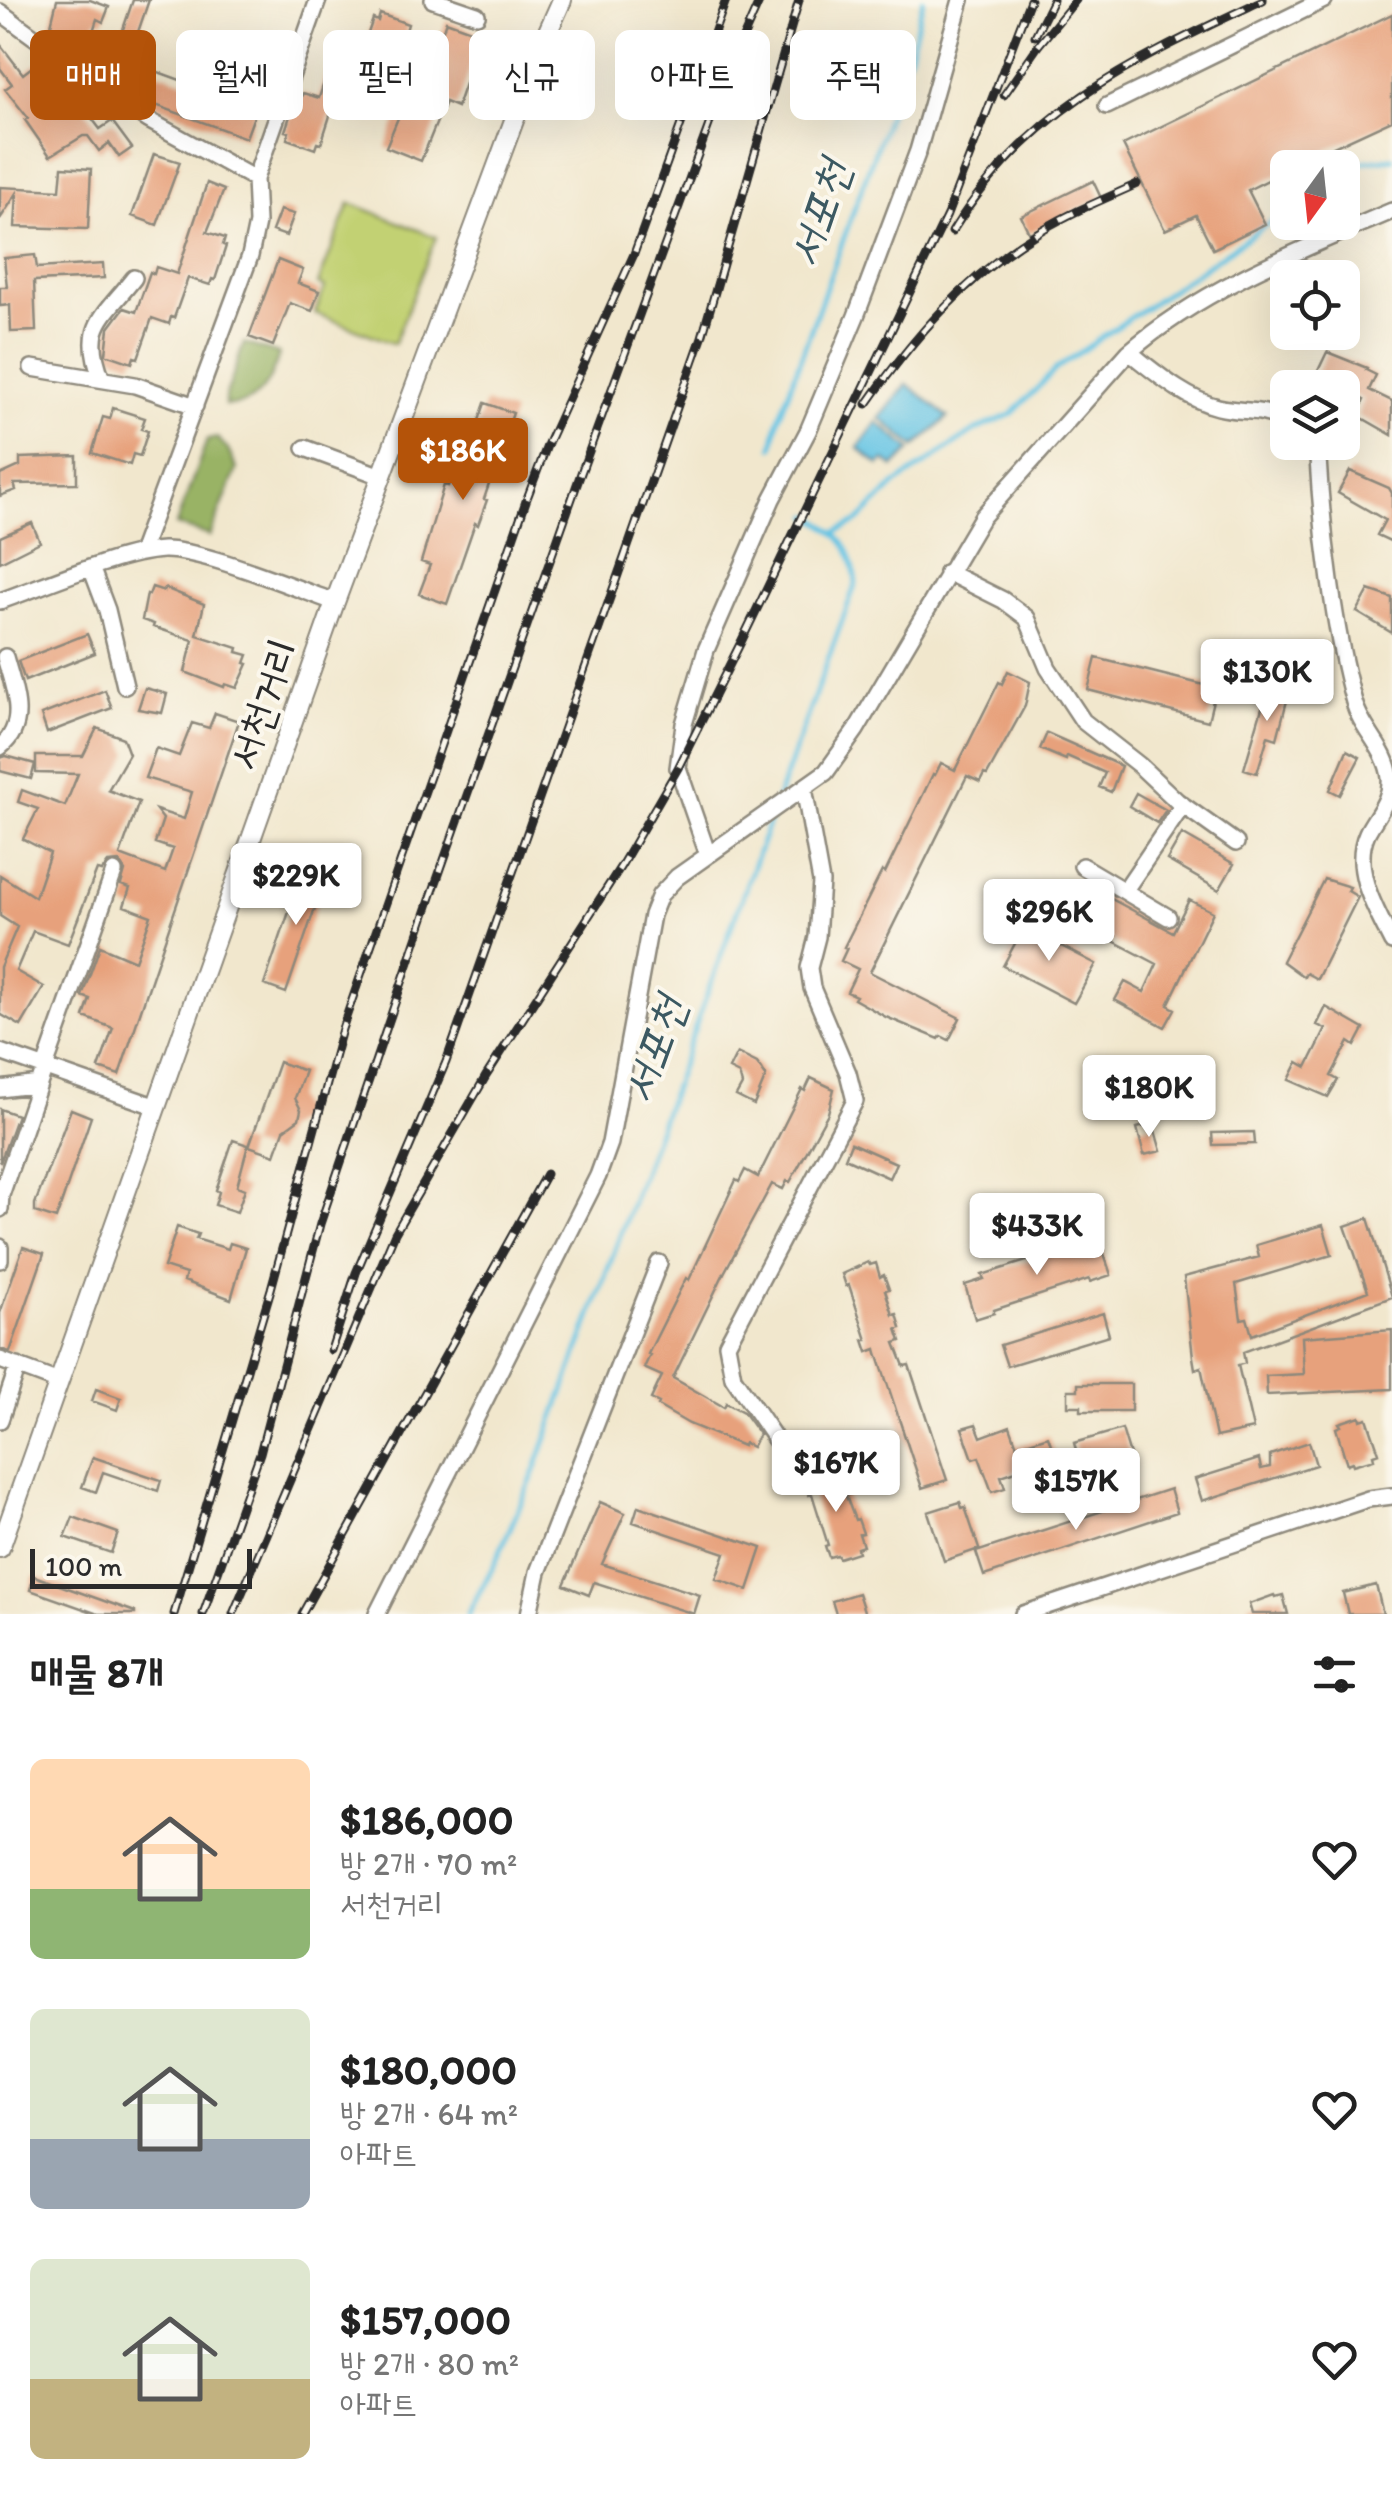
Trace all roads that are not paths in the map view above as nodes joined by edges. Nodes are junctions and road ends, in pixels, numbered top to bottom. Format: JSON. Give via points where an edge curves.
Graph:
{"nodes":[{"id":1,"x":318,"y":0,"type":"edge"},
{"id":2,"x":433,"y":0,"type":"edge"},
{"id":3,"x":562,"y":0,"type":"edge"},
{"id":4,"x":962,"y":0,"type":"edge"},
{"id":5,"x":1324,"y":0,"type":"edge"},
{"id":6,"x":0,"y":12,"type":"edge"},
{"id":7,"x":476,"y":15,"type":"dead end"},
{"id":8,"x":1107,"y":106,"type":"dead end"},
{"id":9,"x":255,"y":178,"type":"junction"},
{"id":10,"x":1392,"y":211,"type":"edge"},
{"id":11,"x":134,"y":278,"type":"dead end"},
{"id":12,"x":1129,"y":352,"type":"junction"},
{"id":13,"x":32,"y":368,"type":"dead end"},
{"id":14,"x":102,"y":379,"type":"junction"},
{"id":15,"x":195,"y":406,"type":"junction"},
{"id":16,"x":1270,"y":413,"type":"edge"},
{"id":17,"x":306,"y":448,"type":"dead end"},
{"id":18,"x":1318,"y":460,"type":"edge"},
{"id":19,"x":380,"y":476,"type":"junction"},
{"id":20,"x":140,"y":553,"type":"junction"},
{"id":21,"x":92,"y":570,"type":"junction"},
{"id":22,"x":948,"y":572,"type":"junction"},
{"id":23,"x":0,"y":601,"type":"edge"},
{"id":24,"x":335,"y":602,"type":"junction"},
{"id":25,"x":5,"y":657,"type":"dead end"},
{"id":26,"x":125,"y":686,"type":"dead end"},
{"id":27,"x":0,"y":747,"type":"edge"},
{"id":28,"x":799,"y":792,"type":"junction"},
{"id":29,"x":1183,"y":805,"type":"junction"},
{"id":30,"x":1236,"y":843,"type":"dead end"},
{"id":31,"x":708,"y":855,"type":"junction"},
{"id":32,"x":1082,"y":866,"type":"dead end"},
{"id":33,"x":114,"y":872,"type":"dead end"},
{"id":34,"x":1126,"y":890,"type":"junction"},
{"id":35,"x":1168,"y":917,"type":"dead end"},
{"id":36,"x":1392,"y":942,"type":"edge"},
{"id":37,"x":0,"y":1052,"type":"edge"},
{"id":38,"x":43,"y":1076,"type":"junction"},
{"id":39,"x":0,"y":1089,"type":"edge"},
{"id":40,"x":157,"y":1107,"type":"junction"},
{"id":41,"x":0,"y":1209,"type":"edge"},
{"id":42,"x":0,"y":1246,"type":"edge"},
{"id":43,"x":0,"y":1260,"type":"edge"},
{"id":44,"x":659,"y":1263,"type":"dead end"},
{"id":45,"x":0,"y":1360,"type":"edge"},
{"id":46,"x":18,"y":1366,"type":"junction"},
{"id":47,"x":59,"y":1382,"type":"junction"},
{"id":48,"x":0,"y":1420,"type":"edge"},
{"id":49,"x":782,"y":1449,"type":"dead end"},
{"id":50,"x":1392,"y":1496,"type":"edge"},
{"id":51,"x":0,"y":1548,"type":"edge"},
{"id":52,"x":377,"y":1614,"type":"edge"},
{"id":53,"x":528,"y":1614,"type":"edge"},
{"id":54,"x":1023,"y":1614,"type":"edge"}],
"edges":[{"from":1,"to":9,"type":"street"},
{"from":2,"to":7,"type":"street"},
{"from":3,"to":19,"type":"main road","name":"서천거리"},
{"from":4,"to":31,"type":"street","via":[[918,152],[856,316],[706,650],[684,724],[678,768]]},
{"from":5,"to":8,"type":"street"},
{"from":6,"to":9,"type":"street","via":[[148,120]]},
{"from":9,"to":15,"type":"street","via":[[250,256]]},
{"from":10,"to":12,"type":"street","via":[[1217,292]]},
{"from":11,"to":14,"type":"street","via":[[107,307],[92,337]]},
{"from":12,"to":16,"type":"street","via":[[1216,407]]},
{"from":12,"to":22,"type":"street","via":[[982,517]]},
{"from":13,"to":14,"type":"street"},
{"from":14,"to":15,"type":"street"},
{"from":15,"to":20,"type":"street"},
{"from":17,"to":19,"type":"street"},
{"from":18,"to":36,"type":"street","via":[[1355,708],[1390,772],[1391,788],[1360,856]]},
{"from":19,"to":24,"type":"main road","name":"서천거리"},
{"from":20,"to":21,"type":"street"},
{"from":20,"to":24,"type":"street","via":[[168,550],[204,558]]},
{"from":21,"to":23,"type":"street"},
{"from":21,"to":26,"type":"street"},
{"from":22,"to":28,"type":"street","via":[[856,730],[826,772]]},
{"from":22,"to":29,"type":"street","via":[[1027,618],[1048,668],[1083,721]]},
{"from":24,"to":40,"type":"main road","name":"서천거리"},
{"from":25,"to":27,"type":"street","via":[[19,710],[10,739]]},
{"from":28,"to":31,"type":"street"},
{"from":28,"to":49,"type":"street","via":[[822,882],[812,988],[855,1101],[727,1344],[733,1377]]},
{"from":29,"to":30,"type":"street"},
{"from":29,"to":34,"type":"street"},
{"from":31,"to":52,"type":"street","via":[[660,895],[598,1176]]},
{"from":32,"to":34,"type":"street"},
{"from":33,"to":38,"type":"street"},
{"from":34,"to":35,"type":"street"},
{"from":37,"to":38,"type":"street"},
{"from":38,"to":39,"type":"street"},
{"from":38,"to":40,"type":"street"},
{"from":38,"to":41,"type":"street"},
{"from":40,"to":47,"type":"main road","name":"서천거리"},
{"from":42,"to":43,"type":"street"},
{"from":44,"to":53,"type":"street","via":[[538,1572]]},
{"from":45,"to":46,"type":"street"},
{"from":46,"to":47,"type":"street"},
{"from":46,"to":48,"type":"street"},
{"from":47,"to":51,"type":"main road","name":"서천거리"},
{"from":50,"to":54,"type":"street"}]}
